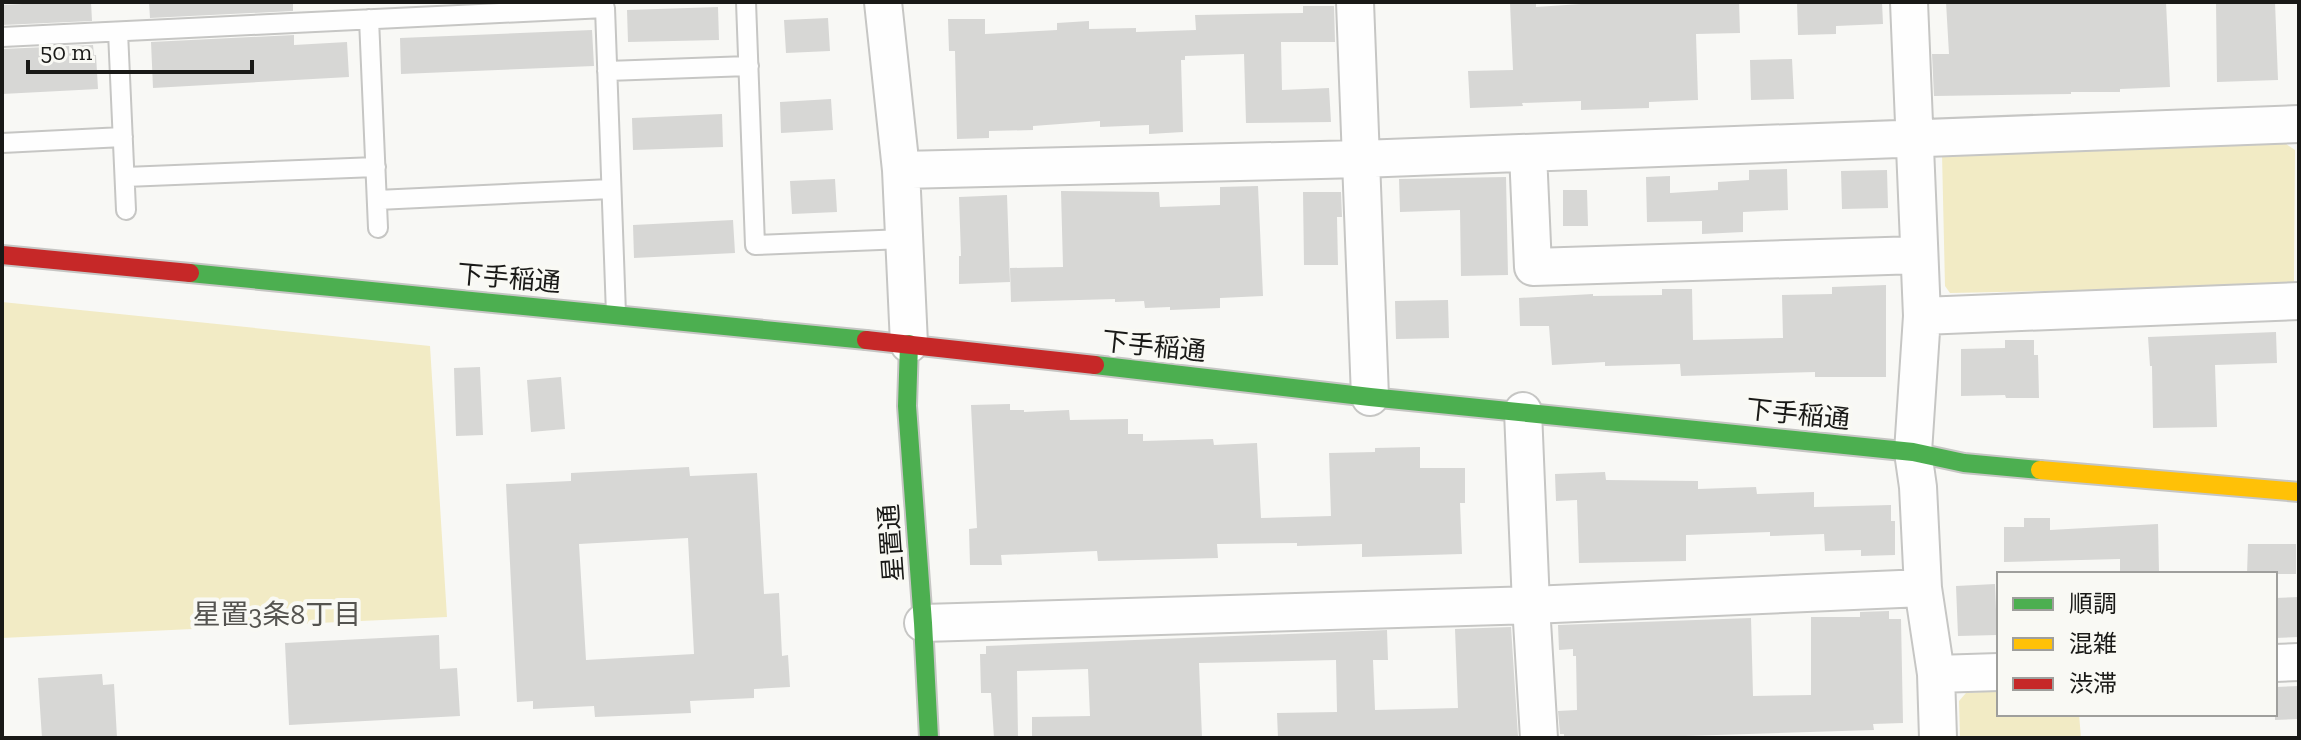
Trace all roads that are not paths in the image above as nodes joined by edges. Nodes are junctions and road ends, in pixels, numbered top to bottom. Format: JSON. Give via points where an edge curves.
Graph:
{"nodes":[{"id":1,"x":746,"y":2,"type":"edge"},
{"id":2,"x":883,"y":2,"type":"edge"},
{"id":3,"x":1355,"y":2,"type":"edge"},
{"id":4,"x":1909,"y":2,"type":"edge"},
{"id":5,"x":369,"y":19,"type":"junction"},
{"id":6,"x":118,"y":32,"type":"junction"},
{"id":7,"x":2,"y":37,"type":"edge"},
{"id":8,"x":749,"y":66,"type":"junction"},
{"id":9,"x":607,"y":71,"type":"junction"},
{"id":10,"x":2299,"y":124,"type":"edge"},
{"id":11,"x":123,"y":137,"type":"junction"},
{"id":12,"x":1914,"y":139,"type":"junction"},
{"id":13,"x":2,"y":143,"type":"edge"},
{"id":14,"x":1528,"y":153,"type":"junction"},
{"id":15,"x":1361,"y":159,"type":"junction"},
{"id":16,"x":376,"y":167,"type":"junction"},
{"id":17,"x":901,"y":170,"type":"junction"},
{"id":18,"x":125,"y":177,"type":"junction"},
{"id":19,"x":611,"y":189,"type":"junction"},
{"id":20,"x":377,"y":200,"type":"junction"},
{"id":21,"x":126,"y":210,"type":"dead end"},
{"id":22,"x":378,"y":228,"type":"dead end"},
{"id":23,"x":904,"y":239,"type":"junction"},
{"id":24,"x":2,"y":255,"type":"edge"},
{"id":25,"x":1919,"y":255,"type":"junction"},
{"id":26,"x":2299,"y":301,"type":"edge"},
{"id":27,"x":616,"y":314,"type":"junction"},
{"id":28,"x":1922,"y":316,"type":"junction"},
{"id":29,"x":909,"y":344,"type":"junction"},
{"id":30,"x":1370,"y":397,"type":"junction"},
{"id":31,"x":1523,"y":411,"type":"junction"},
{"id":32,"x":1913,"y":452,"type":"junction"},
{"id":33,"x":2299,"y":492,"type":"edge"},
{"id":34,"x":1923,"y":588,"type":"junction"},
{"id":35,"x":1531,"y":605,"type":"junction"},
{"id":36,"x":923,"y":623,"type":"junction"},
{"id":37,"x":2299,"y":662,"type":"edge"},
{"id":38,"x":2277,"y":663,"type":"edge"},
{"id":39,"x":1997,"y":672,"type":"edge"},
{"id":40,"x":1936,"y":674,"type":"junction"},
{"id":41,"x":929,"y":738,"type":"edge"},
{"id":42,"x":1539,"y":738,"type":"edge"},
{"id":43,"x":1938,"y":738,"type":"edge"}],
"edges":[{"from":1,"to":8,"type":"lane"},
{"from":2,"to":17,"type":"street"},
{"from":3,"to":15,"type":"street"},
{"from":4,"to":12,"type":"street"},
{"from":5,"to":6,"type":"lane"},
{"from":5,"to":9,"type":"lane","via":[[605,8]]},
{"from":5,"to":16,"type":"lane"},
{"from":6,"to":7,"type":"lane"},
{"from":6,"to":11,"type":"lane"},
{"from":8,"to":9,"type":"lane"},
{"from":8,"to":23,"type":"lane","via":[[755,245]]},
{"from":9,"to":19,"type":"lane"},
{"from":10,"to":12,"type":"street"},
{"from":11,"to":13,"type":"lane"},
{"from":11,"to":18,"type":"lane"},
{"from":12,"to":14,"type":"street"},
{"from":12,"to":25,"type":"street"},
{"from":14,"to":15,"type":"street"},
{"from":14,"to":25,"type":"street","via":[[1533,267]]},
{"from":15,"to":17,"type":"street"},
{"from":15,"to":30,"type":"street"},
{"from":16,"to":18,"type":"lane"},
{"from":16,"to":20,"type":"lane"},
{"from":17,"to":23,"type":"street"},
{"from":18,"to":21,"type":"lane"},
{"from":19,"to":20,"type":"lane"},
{"from":19,"to":27,"type":"lane"},
{"from":20,"to":22,"type":"lane"},
{"from":23,"to":29,"type":"street"},
{"from":24,"to":27,"type":"street","name":"下手稲通"},
{"from":25,"to":28,"type":"street"},
{"from":26,"to":28,"type":"street"},
{"from":27,"to":29,"type":"street","name":"下手稲通"},
{"from":28,"to":32,"type":"street"},
{"from":29,"to":30,"type":"street","name":"下手稲通"},
{"from":29,"to":36,"type":"street","name":"星置通","via":[[907,406]]},
{"from":30,"to":31,"type":"street","name":"下手稲通"},
{"from":31,"to":32,"type":"street","name":"下手稲通"},
{"from":31,"to":35,"type":"street"},
{"from":32,"to":33,"type":"street","name":"下手稲通","via":[[1964,463]]},
{"from":32,"to":34,"type":"street"},
{"from":34,"to":35,"type":"street"},
{"from":34,"to":40,"type":"street"},
{"from":35,"to":36,"type":"street"},
{"from":35,"to":42,"type":"street"},
{"from":36,"to":41,"type":"street","name":"星置通"},
{"from":37,"to":38,"type":"street"},
{"from":39,"to":40,"type":"street"},
{"from":40,"to":43,"type":"street"}]}
